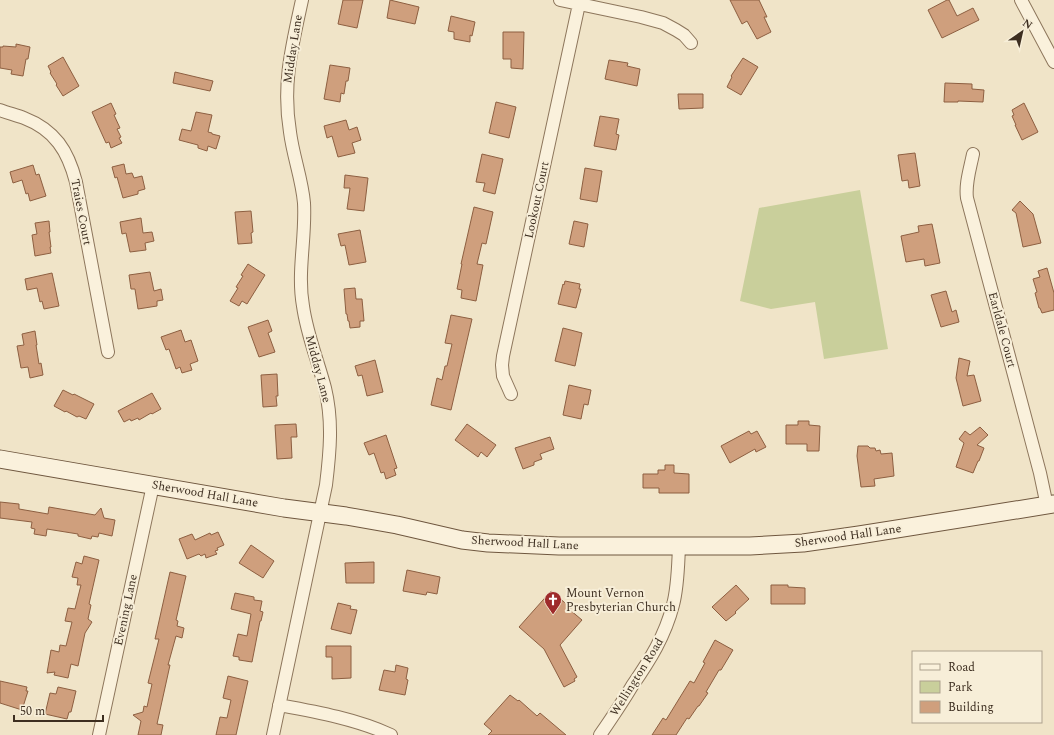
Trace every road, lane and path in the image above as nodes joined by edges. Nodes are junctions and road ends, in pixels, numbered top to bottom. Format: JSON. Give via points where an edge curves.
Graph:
{"nodes":[{"id":1,"x":302,"y":0,"type":"edge"},
{"id":2,"x":560,"y":0,"type":"edge"},
{"id":3,"x":1021,"y":0,"type":"edge"},
{"id":4,"x":579,"y":4,"type":"junction"},
{"id":5,"x":690,"y":43,"type":"dead end"},
{"id":6,"x":1054,"y":62,"type":"edge"},
{"id":7,"x":0,"y":110,"type":"edge"},
{"id":8,"x":973,"y":154,"type":"dead end"},
{"id":9,"x":108,"y":352,"type":"dead end"},
{"id":10,"x":511,"y":394,"type":"dead end"},
{"id":11,"x":0,"y":459,"type":"edge"},
{"id":12,"x":153,"y":485,"type":"junction"},
{"id":13,"x":1051,"y":505,"type":"edge"},
{"id":14,"x":320,"y":513,"type":"junction"},
{"id":15,"x":679,"y":547,"type":"junction"},
{"id":16,"x":279,"y":705,"type":"junction"},
{"id":17,"x":99,"y":735,"type":"edge"},
{"id":18,"x":273,"y":735,"type":"edge"},
{"id":19,"x":391,"y":735,"type":"edge"},
{"id":20,"x":600,"y":735,"type":"edge"}],
"edges":[{"from":1,"to":14,"type":"street","name":"Midday Lane","via":[[290,53],[286,100],[304,203],[302,306],[325,388],[330,421],[330,457]]},
{"from":2,"to":4,"type":"street"},
{"from":3,"to":6,"type":"street"},
{"from":4,"to":5,"type":"street","via":[[663,23],[684,35]]},
{"from":4,"to":10,"type":"street","name":"Lookout Court","via":[[502,366],[503,376]]},
{"from":7,"to":9,"type":"street","name":"Traies Court","via":[[23,117],[43,128],[58,142],[69,159],[76,182]]},
{"from":8,"to":13,"type":"street","name":"Earldale Court","via":[[967,183],[967,198],[1038,466]]},
{"from":11,"to":12,"type":"main road","name":"Sherwood Hall Lane"},
{"from":12,"to":14,"type":"main road","name":"Sherwood Hall Lane"},
{"from":12,"to":17,"type":"street","name":"Evening Lane"},
{"from":13,"to":15,"type":"main road","name":"Sherwood Hall Lane","via":[[803,543]]},
{"from":14,"to":15,"type":"main road","name":"Sherwood Hall Lane","via":[[488,543]]},
{"from":14,"to":16,"type":"street","name":"Midday Lane"},
{"from":15,"to":20,"type":"street","name":"Wellington Road","via":[[676,586],[667,626],[649,662]]},
{"from":16,"to":18,"type":"street","name":"Midday Lane"},
{"from":16,"to":19,"type":"street","via":[[356,722]]}]}
